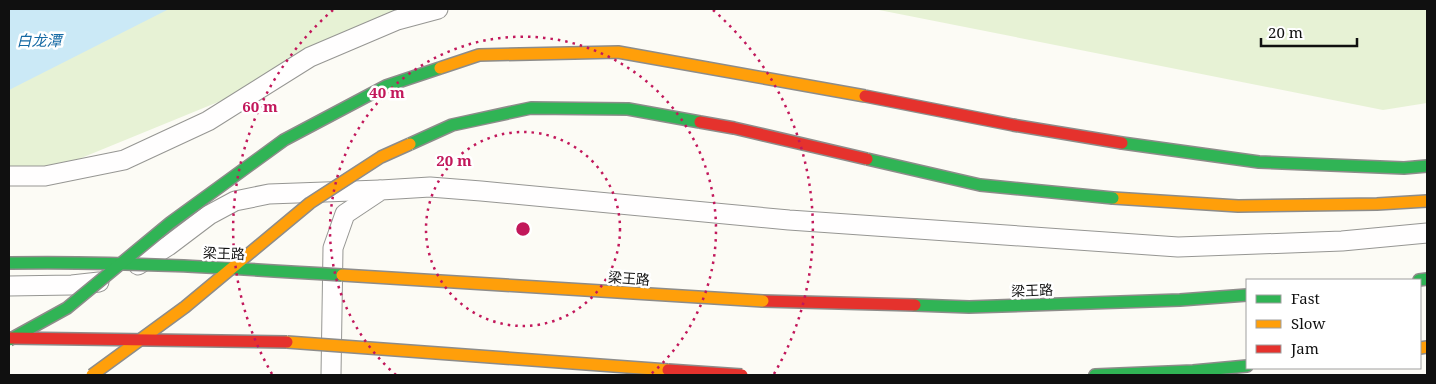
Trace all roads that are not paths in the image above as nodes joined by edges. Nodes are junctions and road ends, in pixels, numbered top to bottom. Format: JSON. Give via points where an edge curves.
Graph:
{"nodes":[{"id":1,"x":438,"y":9,"type":"edge"},
{"id":2,"x":1427,"y":166,"type":"edge"},
{"id":3,"x":9,"y":176,"type":"edge"},
{"id":4,"x":381,"y":190,"type":"junction"},
{"id":5,"x":1427,"y":201,"type":"edge"},
{"id":6,"x":1427,"y":234,"type":"edge"},
{"id":7,"x":9,"y":263,"type":"edge"},
{"id":8,"x":9,"y":286,"type":"edge"},
{"id":9,"x":1246,"y":295,"type":"edge"},
{"id":10,"x":9,"y":339,"type":"edge"},
{"id":11,"x":1246,"y":366,"type":"edge"},
{"id":12,"x":92,"y":375,"type":"edge"},
{"id":13,"x":331,"y":375,"type":"edge"},
{"id":14,"x":742,"y":375,"type":"edge"},
{"id":15,"x":1095,"y":375,"type":"edge"}],
"edges":[{"from":1,"to":3,"type":"lane","via":[[397,20],[310,57],[208,121],[124,160],[44,176]]},
{"from":2,"to":10,"type":"main road","bridge":true,"via":[[1404,168],[1258,162],[1122,143],[1013,126],[820,87],[618,52],[479,55],[386,86],[284,140],[170,223],[66,308]]},
{"from":4,"to":6,"type":"lane","via":[[430,187],[789,220],[1178,247],[1342,241]]},
{"from":4,"to":8,"type":"lane","via":[[269,194],[235,201],[209,215],[130,270],[104,282]]},
{"from":4,"to":13,"type":"lane","via":[[345,214],[333,248]]},
{"from":5,"to":12,"type":"main road","bridge":true,"via":[[1238,206],[980,185],[734,128],[628,109],[531,108],[452,125],[381,157],[310,203],[185,307]]},
{"from":7,"to":9,"type":"main road","name":"梁王路","bridge":true,"via":[[71,262],[252,269],[763,301],[969,307]]},
{"from":10,"to":14,"type":"main road","bridge":true,"via":[[270,341]]},
{"from":11,"to":15,"type":"main road"}]}
